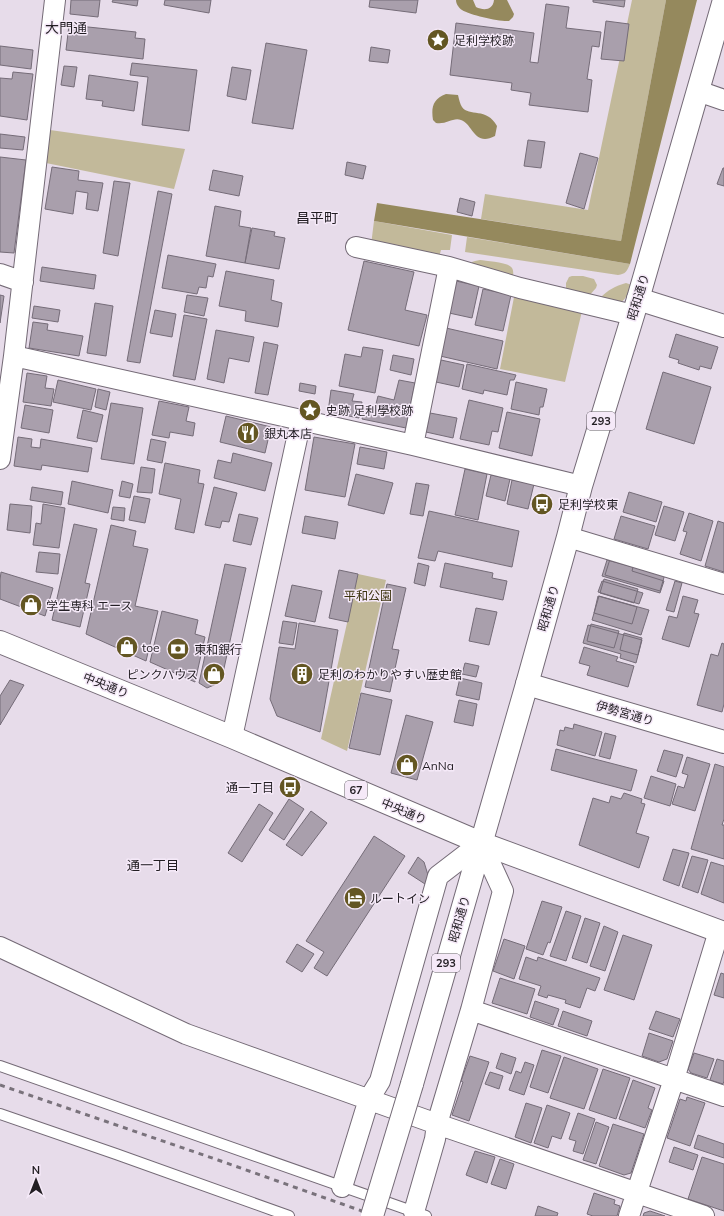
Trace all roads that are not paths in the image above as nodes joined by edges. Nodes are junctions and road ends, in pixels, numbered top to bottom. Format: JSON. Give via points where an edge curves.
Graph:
{"nodes":[{"id":1,"x":56,"y":0,"type":"edge"},
{"id":2,"x":724,"y":0,"type":"edge"},
{"id":3,"x":698,"y":91,"type":"junction"},
{"id":4,"x":724,"y":100,"type":"edge"},
{"id":5,"x":356,"y":247,"type":"dead end"},
{"id":6,"x":448,"y":267,"type":"junction"},
{"id":7,"x":0,"y":274,"type":"edge"},
{"id":8,"x":23,"y":282,"type":"junction"},
{"id":9,"x":635,"y":307,"type":"junction"},
{"id":10,"x":724,"y":326,"type":"edge"},
{"id":11,"x":14,"y":356,"type":"junction"},
{"id":12,"x":301,"y":420,"type":"junction"},
{"id":13,"x":413,"y":445,"type":"junction"},
{"id":14,"x":0,"y":459,"type":"edge"},
{"id":15,"x":581,"y":486,"type":"junction"},
{"id":16,"x":568,"y":537,"type":"junction"},
{"id":17,"x":724,"y":584,"type":"edge"},
{"id":18,"x":0,"y":642,"type":"edge"},
{"id":19,"x":527,"y":684,"type":"junction"},
{"id":20,"x":232,"y":737,"type":"junction"},
{"id":21,"x":724,"y":742,"type":"edge"},
{"id":22,"x":481,"y":843,"type":"junction"},
{"id":23,"x":722,"y":932,"type":"edge"},
{"id":24,"x":0,"y":947,"type":"edge"},
{"id":25,"x":471,"y":1010,"type":"junction"},
{"id":26,"x":0,"y":1066,"type":"edge"},
{"id":27,"x":674,"y":1079,"type":"junction"},
{"id":28,"x":724,"y":1096,"type":"edge"},
{"id":29,"x":369,"y":1099,"type":"junction"},
{"id":30,"x":0,"y":1114,"type":"edge"},
{"id":31,"x":437,"y":1124,"type":"junction"},
{"id":32,"x":342,"y":1187,"type":"junction"},
{"id":33,"x":637,"y":1193,"type":"junction"},
{"id":34,"x":420,"y":1214,"type":"edge"},
{"id":35,"x":290,"y":1216,"type":"edge"},
{"id":36,"x":372,"y":1216,"type":"edge"},
{"id":37,"x":629,"y":1216,"type":"edge"},
{"id":38,"x":704,"y":1216,"type":"edge"}],
"edges":[{"from":1,"to":8,"type":"street"},
{"from":2,"to":3,"type":"main road","name":"昭和通り","number":"293"},
{"from":3,"to":4,"type":"street"},
{"from":3,"to":9,"type":"main road","name":"昭和通り","number":"293"},
{"from":5,"to":6,"type":"street"},
{"from":6,"to":9,"type":"street","via":[[520,288]]},
{"from":6,"to":13,"type":"street"},
{"from":7,"to":8,"type":"street"},
{"from":8,"to":11,"type":"street"},
{"from":9,"to":10,"type":"main road"},
{"from":9,"to":15,"type":"main road","name":"昭和通り","number":"293"},
{"from":11,"to":12,"type":"street"},
{"from":11,"to":14,"type":"street"},
{"from":12,"to":13,"type":"street"},
{"from":12,"to":20,"type":"street"},
{"from":13,"to":15,"type":"street"},
{"from":15,"to":16,"type":"main road","name":"昭和通り","number":"293"},
{"from":16,"to":17,"type":"street"},
{"from":16,"to":19,"type":"main road","name":"昭和通り","number":"293"},
{"from":18,"to":20,"type":"main road","name":"中央通り","number":"67"},
{"from":19,"to":21,"type":"main road","name":"伊勢宮通り"},
{"from":19,"to":22,"type":"main road","name":"昭和通り","number":"293"},
{"from":20,"to":22,"type":"main road","name":"中央通り","number":"67"},
{"from":22,"to":23,"type":"main road","name":"中央通り","number":"67"},
{"from":22,"to":25,"type":"street","via":[[503,891]]},
{"from":22,"to":29,"type":"street","via":[[438,876],[380,1081]]},
{"from":22,"to":36,"type":"main road","name":"昭和通り","number":"293","bridge":true},
{"from":23,"to":27,"type":"street"},
{"from":24,"to":29,"type":"street","via":[[186,1034]]},
{"from":25,"to":27,"type":"street"},
{"from":25,"to":31,"type":"street"},
{"from":26,"to":32,"type":"lane"},
{"from":27,"to":28,"type":"street"},
{"from":27,"to":33,"type":"street"},
{"from":29,"to":31,"type":"street"},
{"from":29,"to":32,"type":"street"},
{"from":30,"to":35,"type":"lane"},
{"from":31,"to":33,"type":"street"},
{"from":31,"to":34,"type":"street"},
{"from":32,"to":34,"type":"lane"},
{"from":33,"to":37,"type":"street"},
{"from":33,"to":38,"type":"street"}]}
